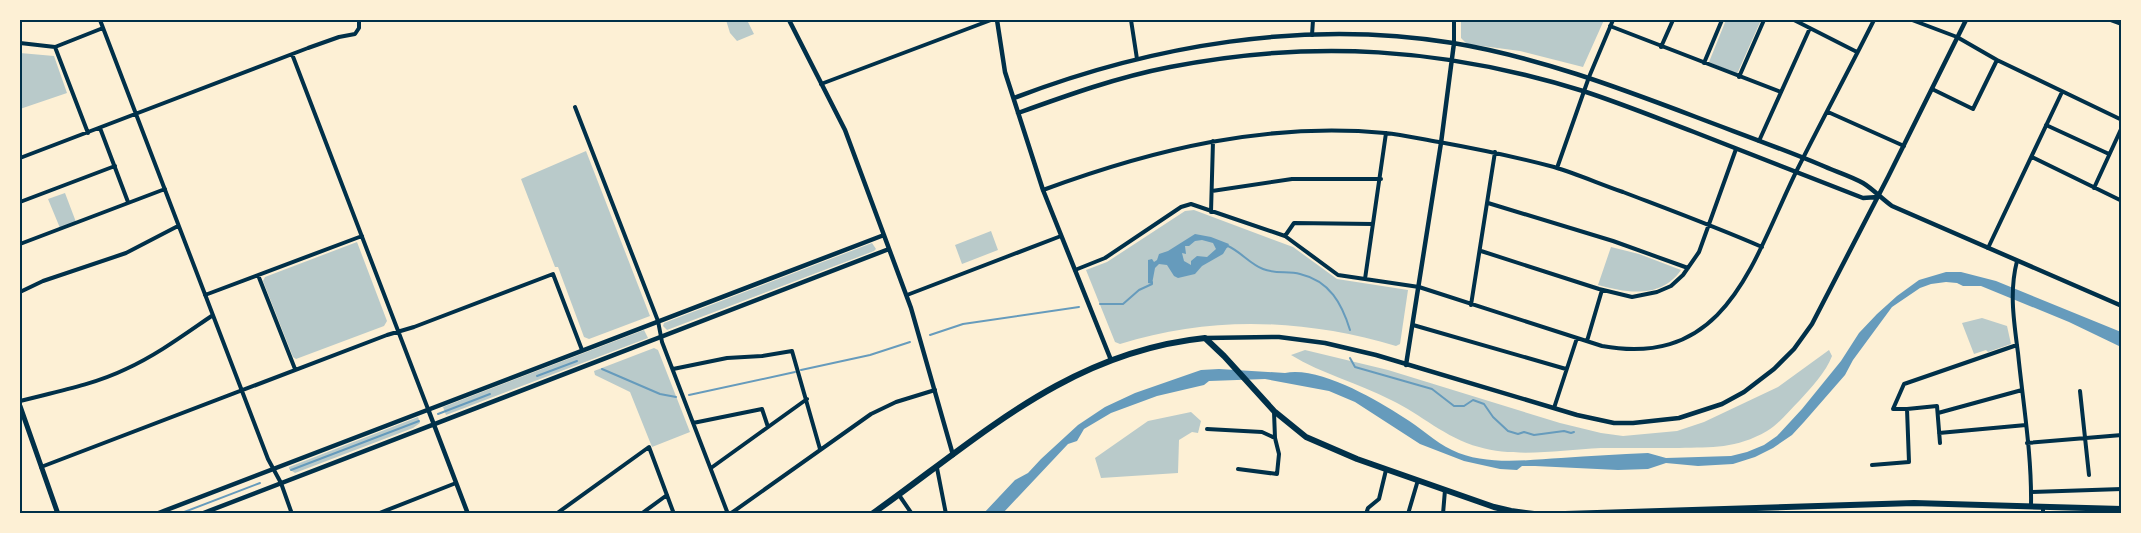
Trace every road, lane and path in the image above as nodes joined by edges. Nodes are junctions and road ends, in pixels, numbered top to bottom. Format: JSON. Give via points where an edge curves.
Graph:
{"nodes":[{"id":1,"x":100,"y":20,"type":"edge"},
{"id":2,"x":359,"y":20,"type":"edge"},
{"id":3,"x":789,"y":20,"type":"edge"},
{"id":4,"x":991,"y":20,"type":"edge"},
{"id":5,"x":997,"y":20,"type":"edge"},
{"id":6,"x":1131,"y":20,"type":"edge"},
{"id":7,"x":1313,"y":20,"type":"edge"},
{"id":8,"x":1454,"y":20,"type":"edge"},
{"id":9,"x":1613,"y":20,"type":"edge"},
{"id":10,"x":1673,"y":20,"type":"edge"},
{"id":11,"x":1722,"y":20,"type":"edge"},
{"id":12,"x":1764,"y":20,"type":"edge"},
{"id":13,"x":1794,"y":20,"type":"edge"},
{"id":14,"x":1874,"y":20,"type":"edge"},
{"id":15,"x":1912,"y":20,"type":"edge"},
{"id":16,"x":1966,"y":20,"type":"edge"},
{"id":17,"x":2111,"y":20,"type":"edge"},
{"id":18,"x":2121,"y":24,"type":"edge"},
{"id":19,"x":1611,"y":26,"type":"junction"},
{"id":20,"x":103,"y":28,"type":"junction"},
{"id":21,"x":1809,"y":28,"type":"junction"},
{"id":22,"x":1312,"y":36,"type":"junction"},
{"id":23,"x":1957,"y":37,"type":"junction"},
{"id":24,"x":20,"y":44,"type":"edge"},
{"id":25,"x":1454,"y":44,"type":"junction"},
{"id":26,"x":55,"y":47,"type":"junction"},
{"id":27,"x":1661,"y":47,"type":"junction"},
{"id":28,"x":1858,"y":52,"type":"junction"},
{"id":29,"x":292,"y":54,"type":"junction"},
{"id":30,"x":1137,"y":59,"type":"junction"},
{"id":31,"x":1453,"y":59,"type":"junction"},
{"id":32,"x":1997,"y":60,"type":"junction"},
{"id":33,"x":1704,"y":63,"type":"junction"},
{"id":34,"x":1589,"y":77,"type":"junction"},
{"id":35,"x":1739,"y":77,"type":"junction"},
{"id":36,"x":821,"y":84,"type":"junction"},
{"id":37,"x":1932,"y":89,"type":"junction"},
{"id":38,"x":1584,"y":91,"type":"junction"},
{"id":39,"x":1781,"y":92,"type":"junction"},
{"id":40,"x":2062,"y":92,"type":"junction"},
{"id":41,"x":1014,"y":98,"type":"junction"},
{"id":42,"x":574,"y":107,"type":"dead end"},
{"id":43,"x":1828,"y":112,"type":"junction"},
{"id":44,"x":1018,"y":113,"type":"junction"},
{"id":45,"x":136,"y":114,"type":"junction"},
{"id":46,"x":2121,"y":120,"type":"edge"},
{"id":47,"x":2046,"y":125,"type":"junction"},
{"id":48,"x":2121,"y":127,"type":"edge"},
{"id":49,"x":100,"y":128,"type":"junction"},
{"id":50,"x":87,"y":133,"type":"junction"},
{"id":51,"x":1386,"y":133,"type":"junction"},
{"id":52,"x":1213,"y":141,"type":"junction"},
{"id":53,"x":1759,"y":141,"type":"junction"},
{"id":54,"x":1441,"y":143,"type":"junction"},
{"id":55,"x":1904,"y":146,"type":"junction"},
{"id":56,"x":1736,"y":149,"type":"junction"},
{"id":57,"x":1495,"y":152,"type":"junction"},
{"id":58,"x":2109,"y":154,"type":"junction"},
{"id":59,"x":2032,"y":157,"type":"junction"},
{"id":60,"x":20,"y":158,"type":"edge"},
{"id":61,"x":1804,"y":158,"type":"junction"},
{"id":62,"x":115,"y":166,"type":"junction"},
{"id":63,"x":1557,"y":168,"type":"junction"},
{"id":64,"x":1796,"y":172,"type":"junction"},
{"id":65,"x":1381,"y":179,"type":"junction"},
{"id":66,"x":2094,"y":188,"type":"junction"},
{"id":67,"x":165,"y":189,"type":"junction"},
{"id":68,"x":1043,"y":190,"type":"junction"},
{"id":69,"x":1212,"y":191,"type":"junction"},
{"id":70,"x":1878,"y":197,"type":"junction"},
{"id":71,"x":2121,"y":201,"type":"edge"},
{"id":72,"x":20,"y":202,"type":"edge"},
{"id":73,"x":128,"y":202,"type":"junction"},
{"id":74,"x":1488,"y":203,"type":"junction"},
{"id":75,"x":1211,"y":212,"type":"junction"},
{"id":76,"x":1373,"y":224,"type":"junction"},
{"id":77,"x":1709,"y":224,"type":"junction"},
{"id":78,"x":178,"y":226,"type":"junction"},
{"id":79,"x":884,"y":235,"type":"junction"},
{"id":80,"x":362,"y":236,"type":"junction"},
{"id":81,"x":1061,"y":236,"type":"junction"},
{"id":82,"x":1285,"y":236,"type":"junction"},
{"id":83,"x":20,"y":244,"type":"edge"},
{"id":84,"x":1762,"y":247,"type":"junction"},
{"id":85,"x":1988,"y":248,"type":"junction"},
{"id":86,"x":889,"y":249,"type":"junction"},
{"id":87,"x":1480,"y":251,"type":"junction"},
{"id":88,"x":2017,"y":261,"type":"junction"},
{"id":89,"x":1688,"y":268,"type":"junction"},
{"id":90,"x":1075,"y":270,"type":"junction"},
{"id":91,"x":258,"y":275,"type":"junction"},
{"id":92,"x":1365,"y":279,"type":"junction"},
{"id":93,"x":1419,"y":287,"type":"junction"},
{"id":94,"x":1602,"y":290,"type":"junction"},
{"id":95,"x":20,"y":292,"type":"edge"},
{"id":96,"x":205,"y":295,"type":"junction"},
{"id":97,"x":907,"y":295,"type":"junction"},
{"id":98,"x":1471,"y":305,"type":"junction"},
{"id":99,"x":2121,"y":306,"type":"edge"},
{"id":100,"x":213,"y":315,"type":"junction"},
{"id":101,"x":658,"y":321,"type":"junction"},
{"id":102,"x":1413,"y":325,"type":"junction"},
{"id":103,"x":398,"y":332,"type":"junction"},
{"id":104,"x":660,"y":337,"type":"junction"},
{"id":105,"x":1205,"y":338,"type":"junction"},
{"id":106,"x":1577,"y":338,"type":"junction"},
{"id":107,"x":1587,"y":341,"type":"junction"},
{"id":108,"x":2017,"y":345,"type":"junction"},
{"id":109,"x":582,"y":350,"type":"junction"},
{"id":110,"x":1111,"y":360,"type":"junction"},
{"id":111,"x":1406,"y":365,"type":"junction"},
{"id":112,"x":295,"y":369,"type":"junction"},
{"id":113,"x":673,"y":369,"type":"junction"},
{"id":114,"x":1566,"y":369,"type":"junction"},
{"id":115,"x":242,"y":390,"type":"junction"},
{"id":116,"x":935,"y":390,"type":"junction"},
{"id":117,"x":2022,"y":390,"type":"junction"},
{"id":118,"x":2080,"y":391,"type":"dead end"},
{"id":119,"x":807,"y":399,"type":"junction"},
{"id":120,"x":20,"y":401,"type":"edge"},
{"id":121,"x":20,"y":407,"type":"edge"},
{"id":122,"x":1554,"y":408,"type":"junction"},
{"id":123,"x":428,"y":409,"type":"junction"},
{"id":124,"x":1907,"y":409,"type":"junction"},
{"id":125,"x":1274,"y":411,"type":"junction"},
{"id":126,"x":1938,"y":413,"type":"junction"},
{"id":127,"x":693,"y":423,"type":"junction"},
{"id":128,"x":434,"y":424,"type":"junction"},
{"id":129,"x":2025,"y":425,"type":"junction"},
{"id":130,"x":768,"y":428,"type":"junction"},
{"id":131,"x":1207,"y":429,"type":"dead end"},
{"id":132,"x":1939,"y":433,"type":"junction"},
{"id":133,"x":2121,"y":435,"type":"edge"},
{"id":134,"x":1275,"y":438,"type":"junction"},
{"id":135,"x":2086,"y":439,"type":"junction"},
{"id":136,"x":1940,"y":443,"type":"dead end"},
{"id":137,"x":2027,"y":443,"type":"junction"},
{"id":138,"x":820,"y":449,"type":"junction"},
{"id":139,"x":953,"y":456,"type":"junction"},
{"id":140,"x":1872,"y":465,"type":"dead end"},
{"id":141,"x":41,"y":467,"type":"junction"},
{"id":142,"x":711,"y":468,"type":"junction"},
{"id":143,"x":937,"y":468,"type":"junction"},
{"id":144,"x":272,"y":469,"type":"junction"},
{"id":145,"x":1238,"y":469,"type":"dead end"},
{"id":146,"x":1386,"y":469,"type":"junction"},
{"id":147,"x":2089,"y":475,"type":"dead end"},
{"id":148,"x":1418,"y":479,"type":"junction"},
{"id":149,"x":281,"y":483,"type":"junction"},
{"id":150,"x":456,"y":483,"type":"junction"},
{"id":151,"x":1445,"y":489,"type":"junction"},
{"id":152,"x":2121,"y":489,"type":"edge"},
{"id":153,"x":2032,"y":492,"type":"junction"},
{"id":154,"x":667,"y":495,"type":"junction"},
{"id":155,"x":899,"y":495,"type":"junction"},
{"id":156,"x":2031,"y":506,"type":"junction"},
{"id":157,"x":2121,"y":508,"type":"edge"},
{"id":158,"x":1494,"y":510,"type":"edge"},
{"id":159,"x":1787,"y":510,"type":"edge"},
{"id":160,"x":2043,"y":510,"type":"edge"},
{"id":161,"x":1701,"y":511,"type":"edge"},
{"id":162,"x":1645,"y":512,"type":"edge"},
{"id":163,"x":58,"y":513,"type":"edge"},
{"id":164,"x":156,"y":513,"type":"edge"},
{"id":165,"x":201,"y":513,"type":"edge"},
{"id":166,"x":292,"y":513,"type":"edge"},
{"id":167,"x":376,"y":513,"type":"edge"},
{"id":168,"x":468,"y":513,"type":"edge"},
{"id":169,"x":556,"y":513,"type":"edge"},
{"id":170,"x":641,"y":513,"type":"edge"},
{"id":171,"x":674,"y":513,"type":"edge"},
{"id":172,"x":729,"y":513,"type":"edge"},
{"id":173,"x":872,"y":513,"type":"edge"},
{"id":174,"x":912,"y":513,"type":"edge"},
{"id":175,"x":946,"y":513,"type":"edge"},
{"id":176,"x":1366,"y":513,"type":"edge"},
{"id":177,"x":1408,"y":513,"type":"edge"},
{"id":178,"x":1443,"y":513,"type":"edge"},
{"id":179,"x":1534,"y":513,"type":"edge"},
{"id":180,"x":1565,"y":513,"type":"edge"},
{"id":181,"x":1603,"y":513,"type":"edge"}],
"edges":[{"from":1,"to":20,"type":"street"},
{"from":2,"to":29,"type":"street","via":[[355,34]]},
{"from":3,"to":36,"type":"street"},
{"from":4,"to":36,"type":"street"},
{"from":5,"to":41,"type":"street","via":[[1003,62]]},
{"from":6,"to":30,"type":"street"},
{"from":7,"to":22,"type":"street"},
{"from":8,"to":25,"type":"street"},
{"from":9,"to":19,"type":"street"},
{"from":10,"to":27,"type":"street"},
{"from":11,"to":33,"type":"street"},
{"from":12,"to":35,"type":"street"},
{"from":13,"to":21,"type":"street"},
{"from":14,"to":28,"type":"street"},
{"from":15,"to":23,"type":"street"},
{"from":16,"to":23,"type":"street"},
{"from":17,"to":18,"type":"street"},
{"from":19,"to":27,"type":"street"},
{"from":19,"to":34,"type":"street"},
{"from":20,"to":26,"type":"street"},
{"from":20,"to":45,"type":"street"},
{"from":21,"to":28,"type":"street"},
{"from":21,"to":39,"type":"street"},
{"from":22,"to":25,"type":"street","via":[[1379,36]]},
{"from":22,"to":30,"type":"street","via":[[1203,45]]},
{"from":23,"to":32,"type":"street"},
{"from":23,"to":37,"type":"street"},
{"from":24,"to":26,"type":"street"},
{"from":25,"to":31,"type":"street"},
{"from":25,"to":34,"type":"street"},
{"from":26,"to":50,"type":"street"},
{"from":27,"to":33,"type":"street"},
{"from":28,"to":43,"type":"street"},
{"from":29,"to":45,"type":"street"},
{"from":29,"to":80,"type":"street"},
{"from":30,"to":41,"type":"street"},
{"from":31,"to":38,"type":"street"},
{"from":31,"to":44,"type":"street","via":[[1360,51],[1246,55],[1141,74]]},
{"from":31,"to":54,"type":"street"},
{"from":32,"to":37,"type":"street","via":[[1973,109]]},
{"from":32,"to":40,"type":"street"},
{"from":33,"to":35,"type":"street"},
{"from":34,"to":38,"type":"street"},
{"from":34,"to":53,"type":"street"},
{"from":35,"to":39,"type":"street"},
{"from":36,"to":79,"type":"street","via":[[845,130]]},
{"from":37,"to":55,"type":"street"},
{"from":38,"to":56,"type":"street"},
{"from":38,"to":63,"type":"street"},
{"from":39,"to":53,"type":"street"},
{"from":40,"to":46,"type":"street"},
{"from":40,"to":47,"type":"street"},
{"from":41,"to":44,"type":"street"},
{"from":42,"to":101,"type":"street"},
{"from":43,"to":55,"type":"street"},
{"from":43,"to":61,"type":"street"},
{"from":44,"to":68,"type":"street"},
{"from":45,"to":49,"type":"street"},
{"from":45,"to":67,"type":"street"},
{"from":47,"to":58,"type":"street"},
{"from":47,"to":59,"type":"street"},
{"from":48,"to":58,"type":"street"},
{"from":49,"to":50,"type":"street"},
{"from":49,"to":62,"type":"street"},
{"from":50,"to":60,"type":"street"},
{"from":51,"to":52,"type":"street","via":[[1301,132]]},
{"from":51,"to":54,"type":"street"},
{"from":51,"to":65,"type":"street"},
{"from":52,"to":68,"type":"street","via":[[1123,162]]},
{"from":52,"to":69,"type":"street"},
{"from":53,"to":61,"type":"street"},
{"from":54,"to":57,"type":"street"},
{"from":54,"to":93,"type":"street"},
{"from":55,"to":70,"type":"street"},
{"from":56,"to":64,"type":"street"},
{"from":56,"to":77,"type":"street"},
{"from":57,"to":63,"type":"street"},
{"from":57,"to":74,"type":"street"},
{"from":58,"to":66,"type":"street"},
{"from":59,"to":66,"type":"street"},
{"from":59,"to":85,"type":"street"},
{"from":61,"to":64,"type":"street"},
{"from":61,"to":70,"type":"street","via":[[1864,183]]},
{"from":62,"to":72,"type":"street"},
{"from":62,"to":73,"type":"street"},
{"from":63,"to":77,"type":"street"},
{"from":64,"to":70,"type":"street","via":[[1863,198]]},
{"from":64,"to":84,"type":"street"},
{"from":65,"to":69,"type":"street","via":[[1292,179]]},
{"from":65,"to":76,"type":"street"},
{"from":66,"to":71,"type":"street"},
{"from":67,"to":73,"type":"street"},
{"from":67,"to":78,"type":"street"},
{"from":68,"to":81,"type":"street"},
{"from":69,"to":75,"type":"street"},
{"from":70,"to":85,"type":"street"},
{"from":70,"to":122,"type":"street","via":[[1812,324],[1794,349],[1744,392],[1722,404],[1678,418],[1633,423]]},
{"from":73,"to":83,"type":"street"},
{"from":74,"to":87,"type":"street"},
{"from":74,"to":89,"type":"street"},
{"from":75,"to":82,"type":"street"},
{"from":75,"to":90,"type":"street","via":[[1191,204],[1180,207],[1105,258]]},
{"from":76,"to":82,"type":"street","via":[[1294,223]]},
{"from":76,"to":92,"type":"street"},
{"from":77,"to":84,"type":"street"},
{"from":77,"to":89,"type":"street","via":[[1699,252]]},
{"from":78,"to":95,"type":"street","via":[[126,253]]},
{"from":78,"to":96,"type":"street"},
{"from":79,"to":86,"type":"street"},
{"from":79,"to":101,"type":"street"},
{"from":80,"to":91,"type":"street"},
{"from":80,"to":103,"type":"street"},
{"from":81,"to":90,"type":"street"},
{"from":81,"to":97,"type":"street"},
{"from":82,"to":92,"type":"street","via":[[1338,275]]},
{"from":84,"to":107,"type":"street","via":[[1728,306],[1695,333],[1668,345],[1636,349]]},
{"from":85,"to":88,"type":"street"},
{"from":86,"to":97,"type":"street"},
{"from":86,"to":104,"type":"street"},
{"from":87,"to":94,"type":"street"},
{"from":87,"to":98,"type":"street"},
{"from":88,"to":99,"type":"street"},
{"from":88,"to":108,"type":"street","via":[[2013,316]]},
{"from":89,"to":94,"type":"street","via":[[1671,286],[1644,296]]},
{"from":90,"to":110,"type":"street"},
{"from":91,"to":96,"type":"street"},
{"from":91,"to":112,"type":"street"},
{"from":92,"to":93,"type":"street"},
{"from":93,"to":98,"type":"street"},
{"from":93,"to":102,"type":"street"},
{"from":94,"to":107,"type":"street"},
{"from":96,"to":100,"type":"street"},
{"from":97,"to":116,"type":"street"},
{"from":98,"to":106,"type":"street"},
{"from":100,"to":115,"type":"street"},
{"from":100,"to":120,"type":"street","via":[[126,369]]},
{"from":101,"to":104,"type":"street"},
{"from":101,"to":109,"type":"street"},
{"from":102,"to":111,"type":"street"},
{"from":102,"to":114,"type":"street"},
{"from":103,"to":109,"type":"street","via":[[553,274]]},
{"from":103,"to":112,"type":"street"},
{"from":103,"to":123,"type":"street"},
{"from":104,"to":113,"type":"street"},
{"from":104,"to":128,"type":"street"},
{"from":105,"to":110,"type":"highway"},
{"from":105,"to":111,"type":"street","via":[[1279,338],[1325,343]]},
{"from":105,"to":125,"type":"highway"},
{"from":106,"to":107,"type":"street"},
{"from":106,"to":114,"type":"street"},
{"from":108,"to":117,"type":"street"},
{"from":108,"to":124,"type":"street","via":[[1904,384],[1893,409]]},
{"from":109,"to":123,"type":"street"},
{"from":110,"to":139,"type":"highway","via":[[1041,393]]},
{"from":111,"to":122,"type":"street"},
{"from":112,"to":115,"type":"street"},
{"from":113,"to":119,"type":"street","via":[[792,351]]},
{"from":113,"to":127,"type":"street"},
{"from":114,"to":122,"type":"street"},
{"from":115,"to":141,"type":"street"},
{"from":115,"to":144,"type":"street"},
{"from":116,"to":138,"type":"street","via":[[881,408]]},
{"from":116,"to":139,"type":"street"},
{"from":117,"to":126,"type":"street"},
{"from":117,"to":129,"type":"street"},
{"from":118,"to":135,"type":"street"},
{"from":119,"to":130,"type":"street"},
{"from":119,"to":138,"type":"street"},
{"from":121,"to":141,"type":"main road"},
{"from":123,"to":128,"type":"street"},
{"from":123,"to":144,"type":"street"},
{"from":124,"to":126,"type":"street","via":[[1937,406]]},
{"from":124,"to":140,"type":"street","via":[[1909,462]]},
{"from":125,"to":134,"type":"street"},
{"from":125,"to":146,"type":"highway","via":[[1306,437]]},
{"from":126,"to":132,"type":"street"},
{"from":127,"to":130,"type":"street","via":[[762,409]]},
{"from":127,"to":142,"type":"street"},
{"from":128,"to":149,"type":"street"},
{"from":128,"to":150,"type":"street"},
{"from":129,"to":132,"type":"street"},
{"from":129,"to":137,"type":"street"},
{"from":130,"to":142,"type":"street"},
{"from":131,"to":134,"type":"street","via":[[1263,432]]},
{"from":132,"to":136,"type":"street"},
{"from":133,"to":135,"type":"street"},
{"from":134,"to":145,"type":"street","via":[[1279,454],[1277,474]]},
{"from":135,"to":137,"type":"street"},
{"from":135,"to":147,"type":"street"},
{"from":137,"to":153,"type":"street"},
{"from":138,"to":172,"type":"street"},
{"from":139,"to":143,"type":"highway"},
{"from":141,"to":163,"type":"main road"},
{"from":142,"to":172,"type":"street"},
{"from":143,"to":155,"type":"highway"},
{"from":143,"to":175,"type":"street"},
{"from":144,"to":149,"type":"street"},
{"from":144,"to":164,"type":"street"},
{"from":146,"to":148,"type":"highway"},
{"from":146,"to":176,"type":"street","via":[[1379,499]]},
{"from":148,"to":151,"type":"highway"},
{"from":148,"to":177,"type":"street"},
{"from":149,"to":165,"type":"street"},
{"from":149,"to":166,"type":"street"},
{"from":150,"to":167,"type":"street"},
{"from":150,"to":168,"type":"street"},
{"from":151,"to":158,"type":"highway"},
{"from":151,"to":178,"type":"street"},
{"from":152,"to":153,"type":"street"},
{"from":153,"to":156,"type":"street"},
{"from":154,"to":169,"type":"street","via":[[648,447]]},
{"from":154,"to":170,"type":"street"},
{"from":154,"to":171,"type":"street"},
{"from":155,"to":173,"type":"highway"},
{"from":155,"to":174,"type":"street"},
{"from":156,"to":159,"type":"highway","via":[[1914,503]]},
{"from":156,"to":160,"type":"highway"},
{"from":157,"to":160,"type":"highway"},
{"from":158,"to":179,"type":"highway"},
{"from":159,"to":161,"type":"highway"},
{"from":161,"to":162,"type":"highway"},
{"from":162,"to":181,"type":"highway"},
{"from":180,"to":181,"type":"highway"}]}
